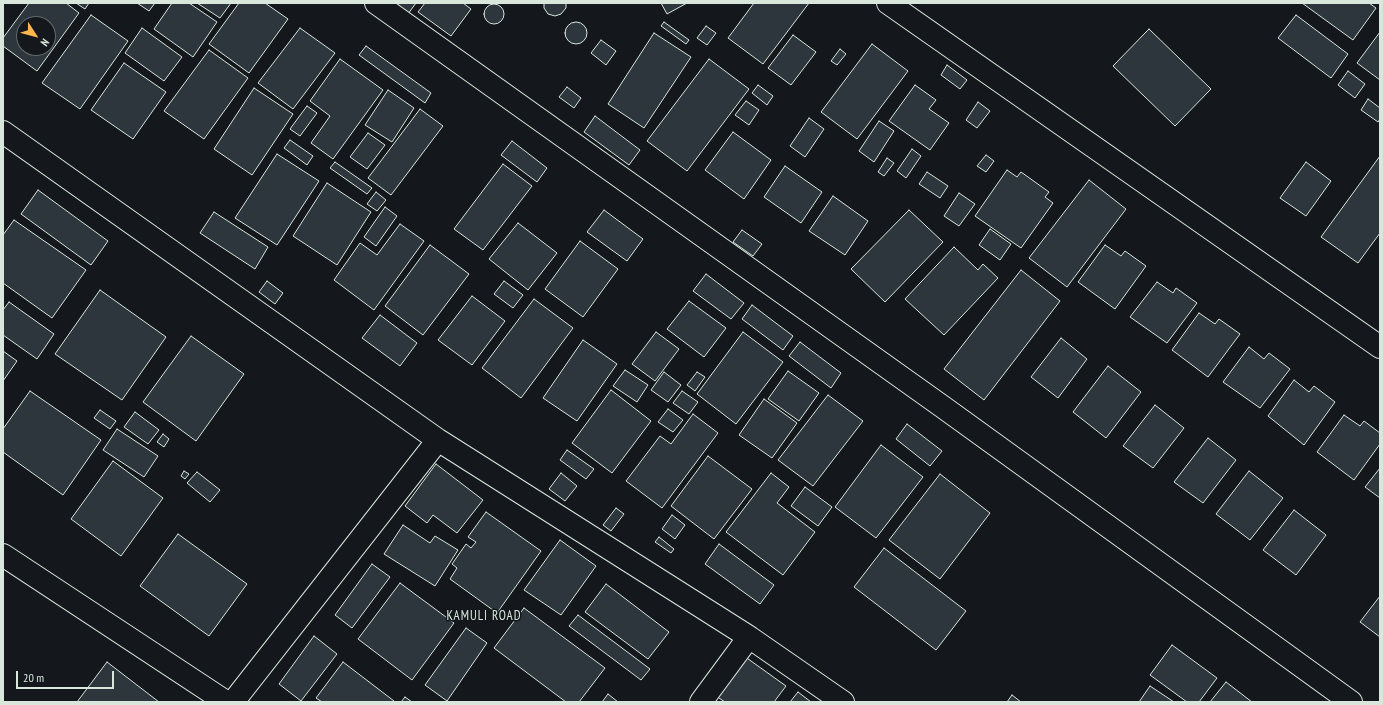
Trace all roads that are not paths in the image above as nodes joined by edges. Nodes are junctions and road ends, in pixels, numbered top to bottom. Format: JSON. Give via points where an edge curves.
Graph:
{"nodes":[{"id":1,"x":376,"y":3,"type":"edge"},
{"id":2,"x":888,"y":3,"type":"edge"},
{"id":3,"x":3,"y":132,"type":"edge"},
{"id":4,"x":1380,"y":347,"type":"edge"},
{"id":5,"x":438,"y":440,"type":"junction"},
{"id":6,"x":3,"y":555,"type":"edge"},
{"id":7,"x":749,"y":637,"type":"junction"},
{"id":8,"x":226,"y":702,"type":"edge"},
{"id":9,"x":233,"y":702,"type":"edge"},
{"id":10,"x":701,"y":702,"type":"edge"},
{"id":11,"x":843,"y":702,"type":"edge"},
{"id":12,"x":1351,"y":702,"type":"edge"}],
"edges":[{"from":1,"to":12,"type":"street","via":[[943,407]]},
{"from":2,"to":4,"type":"street"},
{"from":3,"to":5,"type":"street"},
{"from":5,"to":7,"type":"street"},
{"from":5,"to":9,"type":"street"},
{"from":6,"to":8,"type":"street"},
{"from":7,"to":10,"type":"street"},
{"from":7,"to":11,"type":"street"}]}
